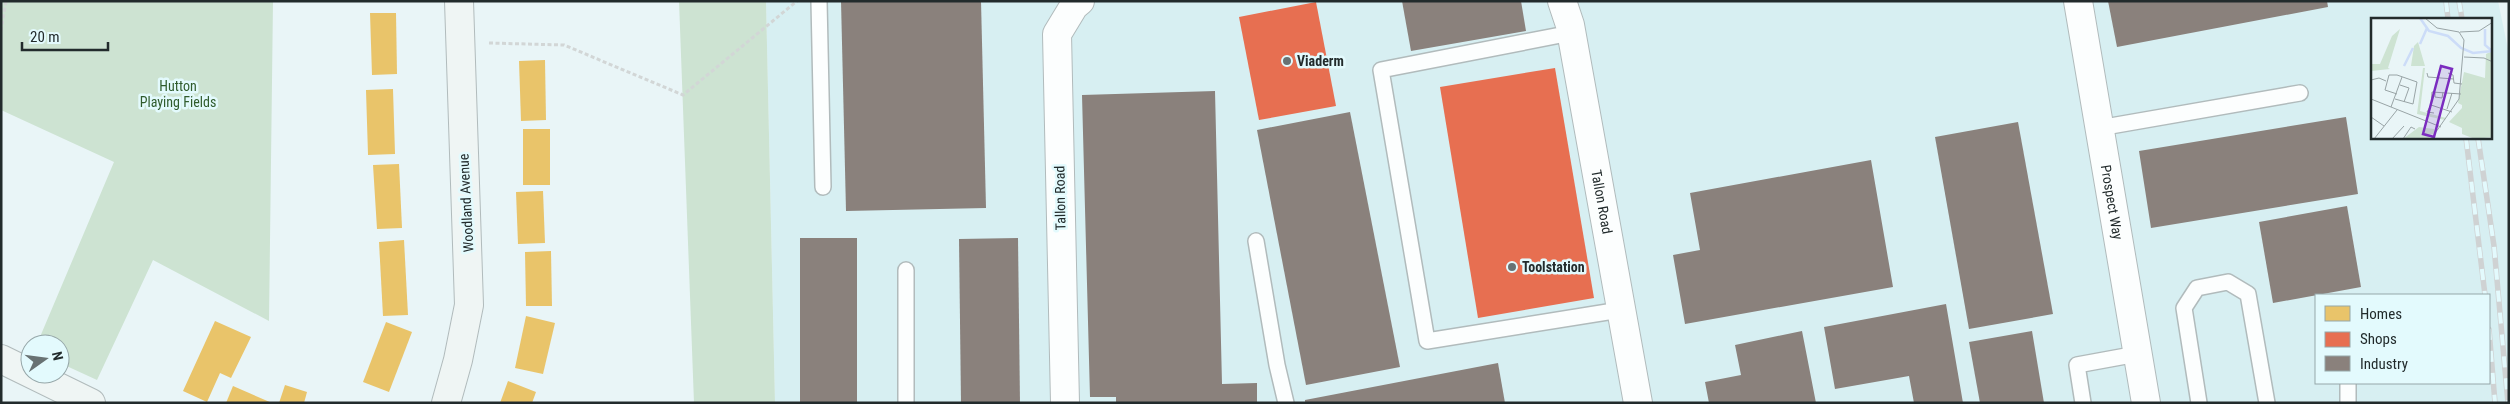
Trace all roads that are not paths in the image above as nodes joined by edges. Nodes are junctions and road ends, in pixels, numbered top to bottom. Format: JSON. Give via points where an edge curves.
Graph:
{"nodes":[{"id":1,"x":459,"y":1,"type":"edge"},
{"id":2,"x":819,"y":1,"type":"edge"},
{"id":3,"x":1562,"y":1,"type":"edge"},
{"id":4,"x":2078,"y":1,"type":"edge"},
{"id":5,"x":1075,"y":3,"type":"edge"},
{"id":6,"x":1571,"y":33,"type":"junction"},
{"id":7,"x":2300,"y":93,"type":"dead end"},
{"id":8,"x":2099,"y":128,"type":"junction"},
{"id":9,"x":823,"y":187,"type":"dead end"},
{"id":10,"x":1256,"y":240,"type":"dead end"},
{"id":11,"x":906,"y":270,"type":"dead end"},
{"id":12,"x":1620,"y":310,"type":"junction"},
{"id":13,"x":2137,"y":354,"type":"junction"},
{"id":14,"x":1,"y":360,"type":"edge"},
{"id":15,"x":2348,"y":384,"type":"edge"},
{"id":16,"x":91,"y":403,"type":"edge"},
{"id":17,"x":446,"y":403,"type":"edge"},
{"id":18,"x":906,"y":403,"type":"edge"},
{"id":19,"x":1065,"y":403,"type":"edge"},
{"id":20,"x":1286,"y":403,"type":"edge"},
{"id":21,"x":1638,"y":403,"type":"edge"},
{"id":22,"x":2083,"y":403,"type":"edge"},
{"id":23,"x":2146,"y":403,"type":"edge"},
{"id":24,"x":2199,"y":403,"type":"edge"},
{"id":25,"x":2267,"y":403,"type":"edge"},
{"id":26,"x":2348,"y":403,"type":"edge"}],
"edges":[{"from":1,"to":17,"type":"street","name":"Woodland Avenue","via":[[469,305]]},
{"from":2,"to":9,"type":"lane"},
{"from":3,"to":6,"type":"street","name":"Tallon Road"},
{"from":4,"to":8,"type":"street","name":"Prospect Way"},
{"from":5,"to":19,"type":"street","name":"Tallon Road","via":[[1057,34]]},
{"from":6,"to":12,"type":"street","name":"Tallon Road"},
{"from":6,"to":12,"type":"lane","via":[[1380,70],[1427,341]]},
{"from":7,"to":8,"type":"lane"},
{"from":8,"to":13,"type":"street","name":"Prospect Way"},
{"from":10,"to":20,"type":"lane"},
{"from":11,"to":18,"type":"lane"},
{"from":12,"to":21,"type":"street","name":"Tallon Road"},
{"from":13,"to":22,"type":"lane","via":[[2077,365]]},
{"from":13,"to":23,"type":"street","name":"Prospect Way"},
{"from":14,"to":16,"type":"street"},
{"from":15,"to":26,"type":"lane"},
{"from":24,"to":25,"type":"lane","via":[[2184,308],[2197,288],[2228,282],[2248,294]]}]}
